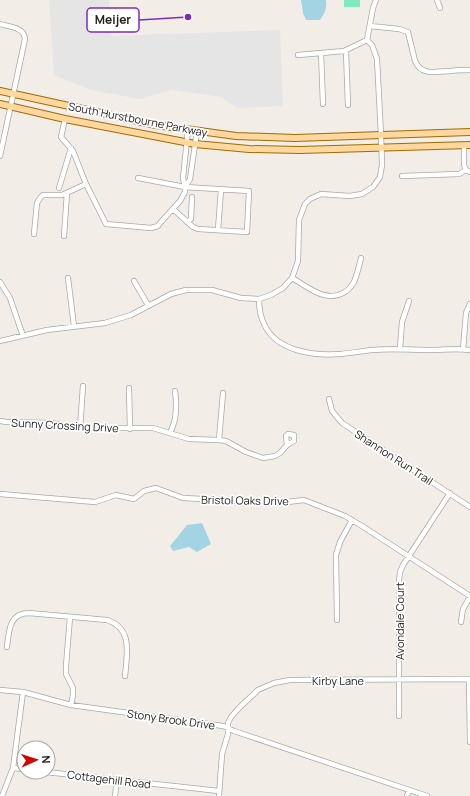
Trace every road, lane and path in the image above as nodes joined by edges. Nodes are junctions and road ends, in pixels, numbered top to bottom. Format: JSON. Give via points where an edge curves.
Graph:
{"nodes":[{"id":1,"x":376,"y":0,"type":"edge"},
{"id":2,"x":437,"y":0,"type":"edge"},
{"id":3,"x":440,"y":8,"type":"dead end"},
{"id":4,"x":0,"y":24,"type":"edge"},
{"id":5,"x":370,"y":26,"type":"junction"},
{"id":6,"x":367,"y":40,"type":"junction"},
{"id":7,"x":346,"y":51,"type":"junction"},
{"id":8,"x":321,"y":53,"type":"junction"},
{"id":9,"x":298,"y":55,"type":"dead end"},
{"id":10,"x":470,"y":70,"type":"edge"},
{"id":11,"x":0,"y":91,"type":"edge"},
{"id":12,"x":12,"y":94,"type":"junction"},
{"id":13,"x":0,"y":104,"type":"edge"},
{"id":14,"x":323,"y":104,"type":"dead end"},
{"id":15,"x":348,"y":105,"type":"dead end"},
{"id":16,"x":10,"y":106,"type":"junction"},
{"id":17,"x":65,"y":119,"type":"junction"},
{"id":18,"x":188,"y":130,"type":"junction"},
{"id":19,"x":197,"y":131,"type":"junction"},
{"id":20,"x":470,"y":132,"type":"edge"},
{"id":21,"x":382,"y":135,"type":"junction"},
{"id":22,"x":187,"y":142,"type":"junction"},
{"id":23,"x":195,"y":144,"type":"junction"},
{"id":24,"x":467,"y":145,"type":"edge"},
{"id":25,"x":71,"y":148,"type":"junction"},
{"id":26,"x":382,"y":148,"type":"junction"},
{"id":27,"x":0,"y":156,"type":"edge"},
{"id":28,"x":468,"y":171,"type":"edge"},
{"id":29,"x":402,"y":176,"type":"dead end"},
{"id":30,"x":138,"y":178,"type":"dead end"},
{"id":31,"x":86,"y":184,"type":"junction"},
{"id":32,"x":185,"y":187,"type":"junction"},
{"id":33,"x":59,"y":188,"type":"dead end"},
{"id":34,"x":221,"y":190,"type":"junction"},
{"id":35,"x":67,"y":192,"type":"junction"},
{"id":36,"x":192,"y":197,"type":"dead end"},
{"id":37,"x":173,"y":209,"type":"junction"},
{"id":38,"x":188,"y":222,"type":"junction"},
{"id":39,"x":218,"y":230,"type":"junction"},
{"id":40,"x":34,"y":234,"type":"dead end"},
{"id":41,"x":64,"y":236,"type":"dead end"},
{"id":42,"x":361,"y":258,"type":"dead end"},
{"id":43,"x":68,"y":278,"type":"dead end"},
{"id":44,"x":292,"y":278,"type":"junction"},
{"id":45,"x":134,"y":281,"type":"dead end"},
{"id":46,"x":0,"y":282,"type":"edge"},
{"id":47,"x":259,"y":299,"type":"junction"},
{"id":48,"x":409,"y":301,"type":"dead end"},
{"id":49,"x":470,"y":304,"type":"edge"},
{"id":50,"x":148,"y":305,"type":"junction"},
{"id":51,"x":74,"y":326,"type":"junction"},
{"id":52,"x":23,"y":336,"type":"junction"},
{"id":53,"x":0,"y":341,"type":"edge"},
{"id":54,"x":400,"y":348,"type":"junction"},
{"id":55,"x":463,"y":349,"type":"junction"},
{"id":56,"x":470,"y":350,"type":"edge"},
{"id":57,"x":83,"y":386,"type":"dead end"},
{"id":58,"x":129,"y":388,"type":"dead end"},
{"id":59,"x":175,"y":391,"type":"dead end"},
{"id":60,"x":223,"y":393,"type":"dead end"},
{"id":61,"x":329,"y":399,"type":"dead end"},
{"id":62,"x":0,"y":421,"type":"edge"},
{"id":63,"x":80,"y":428,"type":"junction"},
{"id":64,"x":130,"y":429,"type":"junction"},
{"id":65,"x":170,"y":433,"type":"junction"},
{"id":66,"x":219,"y":440,"type":"junction"},
{"id":67,"x":287,"y":444,"type":"dead end"},
{"id":68,"x":0,"y":494,"type":"edge"},
{"id":69,"x":450,"y":494,"type":"junction"},
{"id":70,"x":470,"y":506,"type":"edge"},
{"id":71,"x":352,"y":520,"type":"junction"},
{"id":72,"x":409,"y":556,"type":"junction"},
{"id":73,"x":470,"y":596,"type":"edge"},
{"id":74,"x":70,"y":617,"type":"junction"},
{"id":75,"x":337,"y":620,"type":"dead end"},
{"id":76,"x":461,"y":622,"type":"dead end"},
{"id":77,"x":7,"y":647,"type":"dead end"},
{"id":78,"x":125,"y":676,"type":"dead end"},
{"id":79,"x":399,"y":679,"type":"junction"},
{"id":80,"x":470,"y":679,"type":"edge"},
{"id":81,"x":0,"y":690,"type":"edge"},
{"id":82,"x":23,"y":692,"type":"junction"},
{"id":83,"x":71,"y":704,"type":"junction"},
{"id":84,"x":399,"y":716,"type":"dead end"},
{"id":85,"x":228,"y":728,"type":"junction"},
{"id":86,"x":470,"y":742,"type":"edge"},
{"id":87,"x":13,"y":768,"type":"junction"},
{"id":88,"x":16,"y":768,"type":"edge"},
{"id":89,"x":56,"y":773,"type":"edge"},
{"id":90,"x":117,"y":780,"type":"junction"},
{"id":91,"x":409,"y":790,"type":"junction"},
{"id":92,"x":219,"y":794,"type":"edge"},
{"id":93,"x":2,"y":796,"type":"edge"},
{"id":94,"x":115,"y":796,"type":"edge"},
{"id":95,"x":407,"y":796,"type":"edge"},
{"id":96,"x":427,"y":796,"type":"edge"}],
"edges":[{"from":1,"to":5,"type":"street"},
{"from":2,"to":3,"type":"street"},
{"from":4,"to":12,"type":"street","via":[[20,30],[25,37]]},
{"from":5,"to":6,"type":"street"},
{"from":5,"to":10,"type":"street","via":[[408,32],[415,61],[425,71],[431,73]]},
{"from":6,"to":7,"type":"street"},
{"from":6,"to":21,"type":"street","via":[[372,45],[377,59]]},
{"from":7,"to":8,"type":"street"},
{"from":7,"to":15,"type":"street"},
{"from":8,"to":9,"type":"street"},
{"from":8,"to":14,"type":"street"},
{"from":11,"to":12,"type":"main road","name":"South Hurstbourne Parkway"},
{"from":12,"to":16,"type":"street"},
{"from":12,"to":18,"type":"main road","name":"South Hurstbourne Parkway"},
{"from":13,"to":16,"type":"main road","name":"South Hurstbourne Parkway"},
{"from":16,"to":17,"type":"main road","name":"South Hurstbourne Parkway"},
{"from":16,"to":27,"type":"street"},
{"from":17,"to":22,"type":"main road","name":"South Hurstbourne Parkway"},
{"from":17,"to":25,"type":"street","via":[[61,138]]},
{"from":18,"to":19,"type":"main road","name":"South Hurstbourne Parkway"},
{"from":18,"to":22,"type":"street"},
{"from":19,"to":21,"type":"main road","name":"South Hurstbourne Parkway","via":[[264,138]]},
{"from":19,"to":23,"type":"street"},
{"from":20,"to":21,"type":"main road","name":"South Hurstbourne Parkway"},
{"from":21,"to":26,"type":"street"},
{"from":22,"to":23,"type":"main road","name":"South Hurstbourne Parkway"},
{"from":22,"to":32,"type":"street","via":[[183,178]]},
{"from":23,"to":26,"type":"main road","name":"South Hurstbourne Parkway","via":[[249,149]]},
{"from":23,"to":32,"type":"street","via":[[190,179]]},
{"from":24,"to":26,"type":"main road","name":"South Hurstbourne Parkway"},
{"from":24,"to":28,"type":"street","via":[[464,165]]},
{"from":25,"to":31,"type":"street"},
{"from":25,"to":33,"type":"street"},
{"from":26,"to":44,"type":"street","via":[[381,171],[373,188],[356,195],[321,194],[310,198],[305,204],[299,220],[298,261]]},
{"from":28,"to":29,"type":"street","via":[[459,174]]},
{"from":30,"to":32,"type":"street"},
{"from":31,"to":35,"type":"street"},
{"from":31,"to":37,"type":"street","via":[[106,224],[154,227]]},
{"from":32,"to":34,"type":"street"},
{"from":32,"to":37,"type":"street","via":[[185,192]]},
{"from":34,"to":39,"type":"street"},
{"from":34,"to":39,"type":"street","via":[[249,191],[247,232]]},
{"from":35,"to":40,"type":"street","via":[[56,196],[43,195],[40,198],[37,203]]},
{"from":35,"to":41,"type":"street"},
{"from":36,"to":38,"type":"street","via":[[191,219]]},
{"from":37,"to":38,"type":"street"},
{"from":38,"to":39,"type":"street","via":[[198,229]]},
{"from":42,"to":44,"type":"street","via":[[352,286],[339,295],[332,297],[322,294]]},
{"from":43,"to":51,"type":"street"},
{"from":44,"to":47,"type":"street","via":[[276,293]]},
{"from":45,"to":50,"type":"street"},
{"from":46,"to":52,"type":"street","via":[[10,298]]},
{"from":47,"to":50,"type":"street","via":[[192,289],[171,294]]},
{"from":47,"to":54,"type":"street","via":[[260,315],[265,328],[284,344],[299,350],[314,354],[331,354]]},
{"from":48,"to":54,"type":"street","via":[[402,322]]},
{"from":49,"to":55,"type":"street","via":[[466,313]]},
{"from":50,"to":51,"type":"street","via":[[131,315],[110,321]]},
{"from":51,"to":52,"type":"street"},
{"from":52,"to":53,"type":"street"},
{"from":54,"to":55,"type":"street"},
{"from":55,"to":56,"type":"street"},
{"from":57,"to":63,"type":"street"},
{"from":58,"to":64,"type":"street"},
{"from":59,"to":65,"type":"street","via":[[175,418]]},
{"from":60,"to":66,"type":"street"},
{"from":61,"to":69,"type":"street","name":"Shannon Run Trail","via":[[332,412],[342,423]]},
{"from":62,"to":63,"type":"street","name":"Sunny Crossing Drive","via":[[51,423]]},
{"from":63,"to":64,"type":"street","name":"Sunny Crossing Drive"},
{"from":64,"to":65,"type":"street","name":"Sunny Crossing Drive","via":[[153,428]]},
{"from":65,"to":66,"type":"street","name":"Sunny Crossing Drive","via":[[189,439]]},
{"from":66,"to":67,"type":"street","name":"Sunny Crossing Drive","via":[[263,458],[275,456]]},
{"from":68,"to":71,"type":"street","name":"Bristol Oaks Drive","via":[[95,502],[116,495],[134,499],[144,491],[156,488],[191,499],[279,503],[304,500]]},
{"from":69,"to":70,"type":"street","name":"Shannon Run Trail"},
{"from":69,"to":72,"type":"street","name":"Avondale Court"},
{"from":71,"to":72,"type":"street","name":"Bristol Oaks Drive"},
{"from":71,"to":75,"type":"street","via":[[336,555]]},
{"from":72,"to":73,"type":"street","name":"Bristol Oaks Drive"},
{"from":72,"to":79,"type":"street","name":"Avondale Court","via":[[398,580]]},
{"from":73,"to":76,"type":"street"},
{"from":74,"to":77,"type":"street","via":[[21,614],[9,629]]},
{"from":74,"to":78,"type":"street","via":[[107,620],[118,624],[123,630],[127,648]]},
{"from":74,"to":83,"type":"street","via":[[66,674],[73,688]]},
{"from":79,"to":80,"type":"street","name":"Kirby Lane"},
{"from":79,"to":84,"type":"street","name":"Avondale Court"},
{"from":79,"to":85,"type":"street","name":"Kirby Lane","via":[[290,680],[274,683],[258,690],[246,700],[231,717]]},
{"from":80,"to":86,"type":"street"},
{"from":81,"to":82,"type":"street","name":"Stony Brook Drive"},
{"from":82,"to":83,"type":"street","name":"Stony Brook Drive"},
{"from":82,"to":87,"type":"street"},
{"from":83,"to":85,"type":"street","name":"Stony Brook Drive"},
{"from":85,"to":91,"type":"street","name":"Stony Brook Drive"},
{"from":85,"to":92,"type":"street","name":"Kirby Lane","via":[[222,754]]},
{"from":87,"to":88,"type":"street"},
{"from":87,"to":93,"type":"street"},
{"from":89,"to":90,"type":"street","name":"Cottagehill Road"},
{"from":90,"to":92,"type":"street","name":"Cottagehill Road"},
{"from":90,"to":94,"type":"street"},
{"from":91,"to":95,"type":"street"},
{"from":91,"to":96,"type":"street","name":"Stony Brook Drive"}]}
